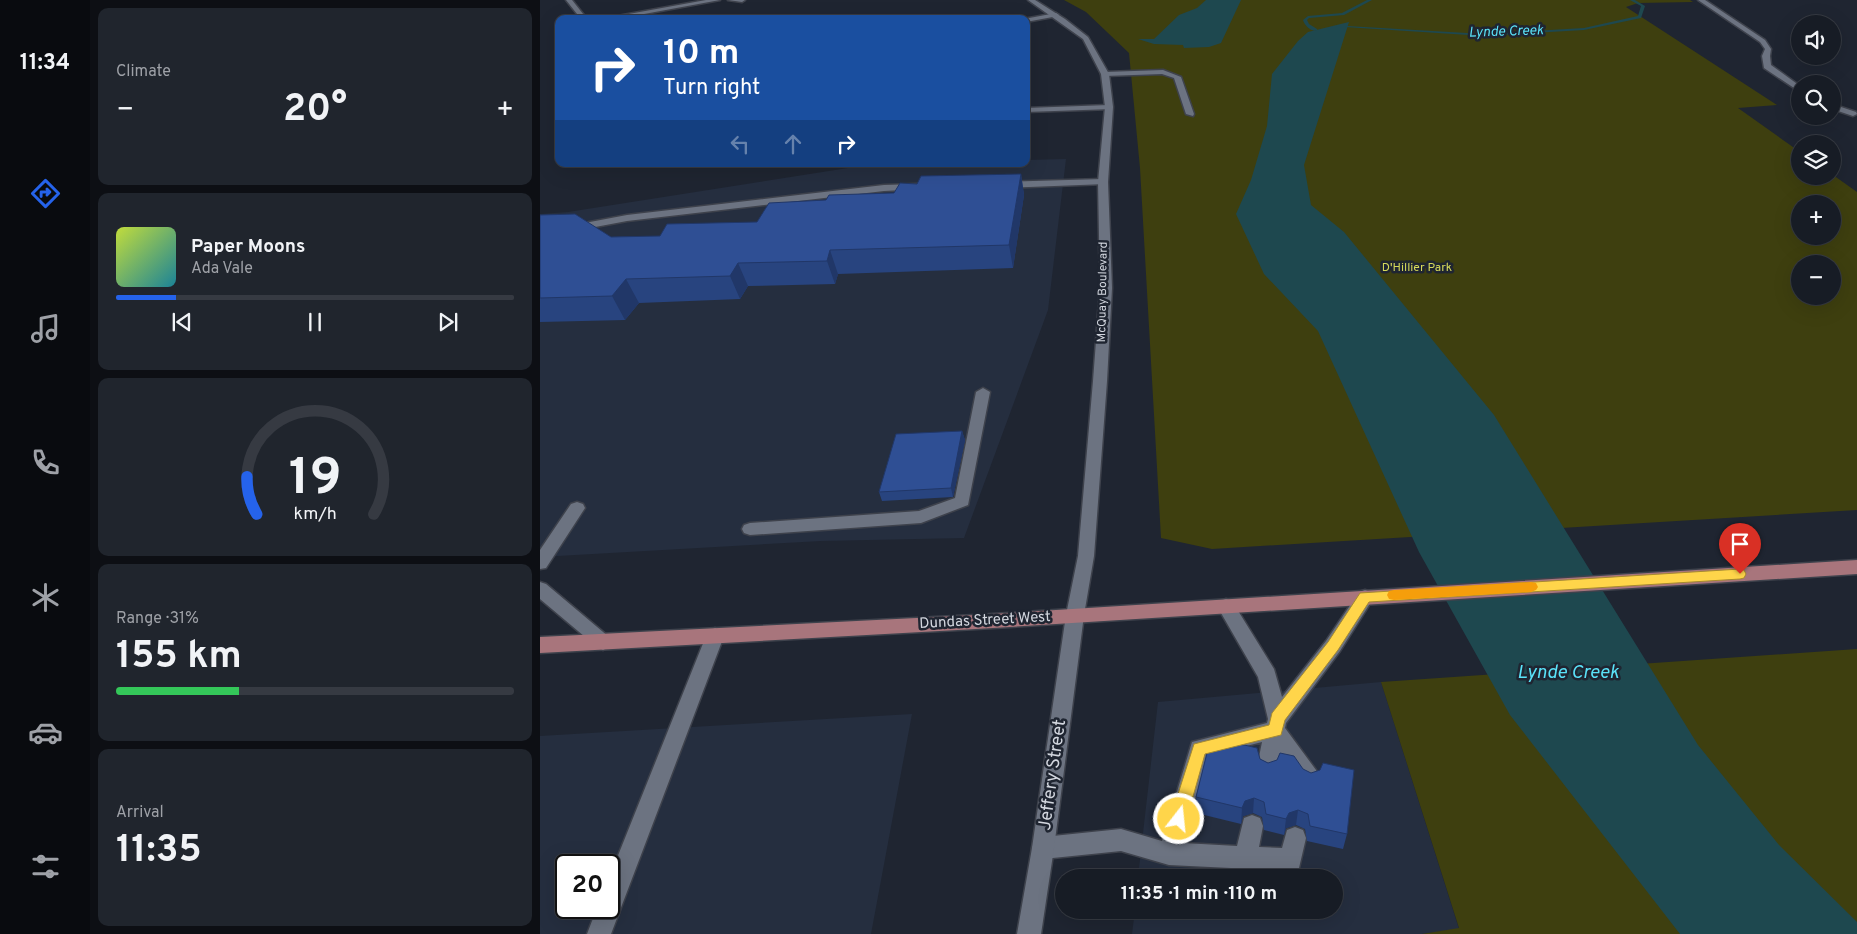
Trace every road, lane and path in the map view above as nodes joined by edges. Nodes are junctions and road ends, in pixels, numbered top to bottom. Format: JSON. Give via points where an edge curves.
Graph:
{"nodes":[{"id":1,"x":569,"y":0,"type":"edge"},
{"id":2,"x":717,"y":0,"type":"edge"},
{"id":3,"x":731,"y":0,"type":"edge"},
{"id":4,"x":742,"y":0,"type":"edge"},
{"id":5,"x":1031,"y":0,"type":"edge"},
{"id":6,"x":1701,"y":0,"type":"edge"},
{"id":7,"x":581,"y":15,"type":"edge"},
{"id":8,"x":628,"y":15,"type":"edge"},
{"id":9,"x":1056,"y":15,"type":"junction"},
{"id":10,"x":1030,"y":19,"type":"edge"},
{"id":11,"x":1105,"y":74,"type":"junction"},
{"id":12,"x":1791,"y":83,"type":"edge"},
{"id":13,"x":1109,"y":108,"type":"junction"},
{"id":14,"x":1030,"y":110,"type":"edge"},
{"id":15,"x":1841,"y":110,"type":"edge"},
{"id":16,"x":1190,"y":114,"type":"dead end"},
{"id":17,"x":1856,"y":116,"type":"edge"},
{"id":18,"x":1103,"y":182,"type":"junction"},
{"id":19,"x":995,"y":185,"type":"edge"},
{"id":20,"x":929,"y":187,"type":"edge"},
{"id":21,"x":540,"y":229,"type":"edge"},
{"id":22,"x":983,"y":392,"type":"dead end"},
{"id":23,"x":577,"y":508,"type":"dead end"},
{"id":24,"x":750,"y":529,"type":"dead end"},
{"id":25,"x":540,"y":563,"type":"edge"},
{"id":26,"x":1857,"y":567,"type":"edge"},
{"id":27,"x":540,"y":589,"type":"edge"},
{"id":28,"x":1365,"y":597,"type":"junction"},
{"id":29,"x":1226,"y":606,"type":"junction"},
{"id":30,"x":1075,"y":615,"type":"junction"},
{"id":31,"x":715,"y":636,"type":"junction"},
{"id":32,"x":603,"y":642,"type":"junction"},
{"id":33,"x":540,"y":646,"type":"edge"},
{"id":34,"x":1276,"y":724,"type":"junction"},
{"id":35,"x":1267,"y":767,"type":"edge"},
{"id":36,"x":1309,"y":777,"type":"edge"},
{"id":37,"x":1252,"y":826,"type":"dead end"},
{"id":38,"x":1295,"y":838,"type":"dead end"},
{"id":39,"x":1043,"y":848,"type":"junction"},
{"id":40,"x":1169,"y":854,"type":"junction"},
{"id":41,"x":1246,"y":857,"type":"junction"},
{"id":42,"x":599,"y":934,"type":"edge"},
{"id":43,"x":1029,"y":934,"type":"edge"}],
"edges":[{"from":1,"to":7,"type":"street"},
{"from":2,"to":8,"type":"street"},
{"from":3,"to":4,"type":"street"},
{"from":5,"to":9,"type":"street","name":"McQuay Boulevard"},
{"from":6,"to":12,"type":"street","via":[[1763,41],[1768,49],[1767,66]]},
{"from":9,"to":10,"type":"street"},
{"from":9,"to":11,"type":"street","name":"McQuay Boulevard","via":[[1086,38]]},
{"from":11,"to":13,"type":"street","name":"McQuay Boulevard"},
{"from":11,"to":16,"type":"street","via":[[1163,72],[1177,77]]},
{"from":13,"to":14,"type":"street"},
{"from":13,"to":18,"type":"street","name":"McQuay Boulevard"},
{"from":15,"to":17,"type":"street"},
{"from":18,"to":19,"type":"street"},
{"from":18,"to":30,"type":"street","name":"McQuay Boulevard","via":[[1106,288],[1086,556]]},
{"from":20,"to":21,"type":"street","via":[[884,188],[627,218],[574,228]]},
{"from":22,"to":24,"type":"street","via":[[962,501],[921,517]]},
{"from":23,"to":25,"type":"street"},
{"from":26,"to":28,"type":"main road","name":"Dundas Street West"},
{"from":27,"to":32,"type":"street"},
{"from":28,"to":29,"type":"main road","name":"Dundas Street West"},
{"from":28,"to":34,"type":"street"},
{"from":29,"to":30,"type":"main road","name":"Dundas Street West"},
{"from":29,"to":34,"type":"street","via":[[1267,675]]},
{"from":30,"to":31,"type":"main road","name":"Dundas Street West"},
{"from":30,"to":39,"type":"street","name":"Jeffery Street"},
{"from":31,"to":32,"type":"main road","name":"Dundas Street West"},
{"from":31,"to":42,"type":"street"},
{"from":32,"to":33,"type":"main road","name":"Dundas Street West"},
{"from":34,"to":35,"type":"street"},
{"from":34,"to":36,"type":"street"},
{"from":34,"to":40,"type":"street","via":[[1199,749]]},
{"from":37,"to":41,"type":"street"},
{"from":38,"to":41,"type":"street","via":[[1291,860]]},
{"from":39,"to":40,"type":"street","via":[[1121,840]]},
{"from":39,"to":43,"type":"street","name":"Jeffery Street"},
{"from":40,"to":41,"type":"street"}]}
